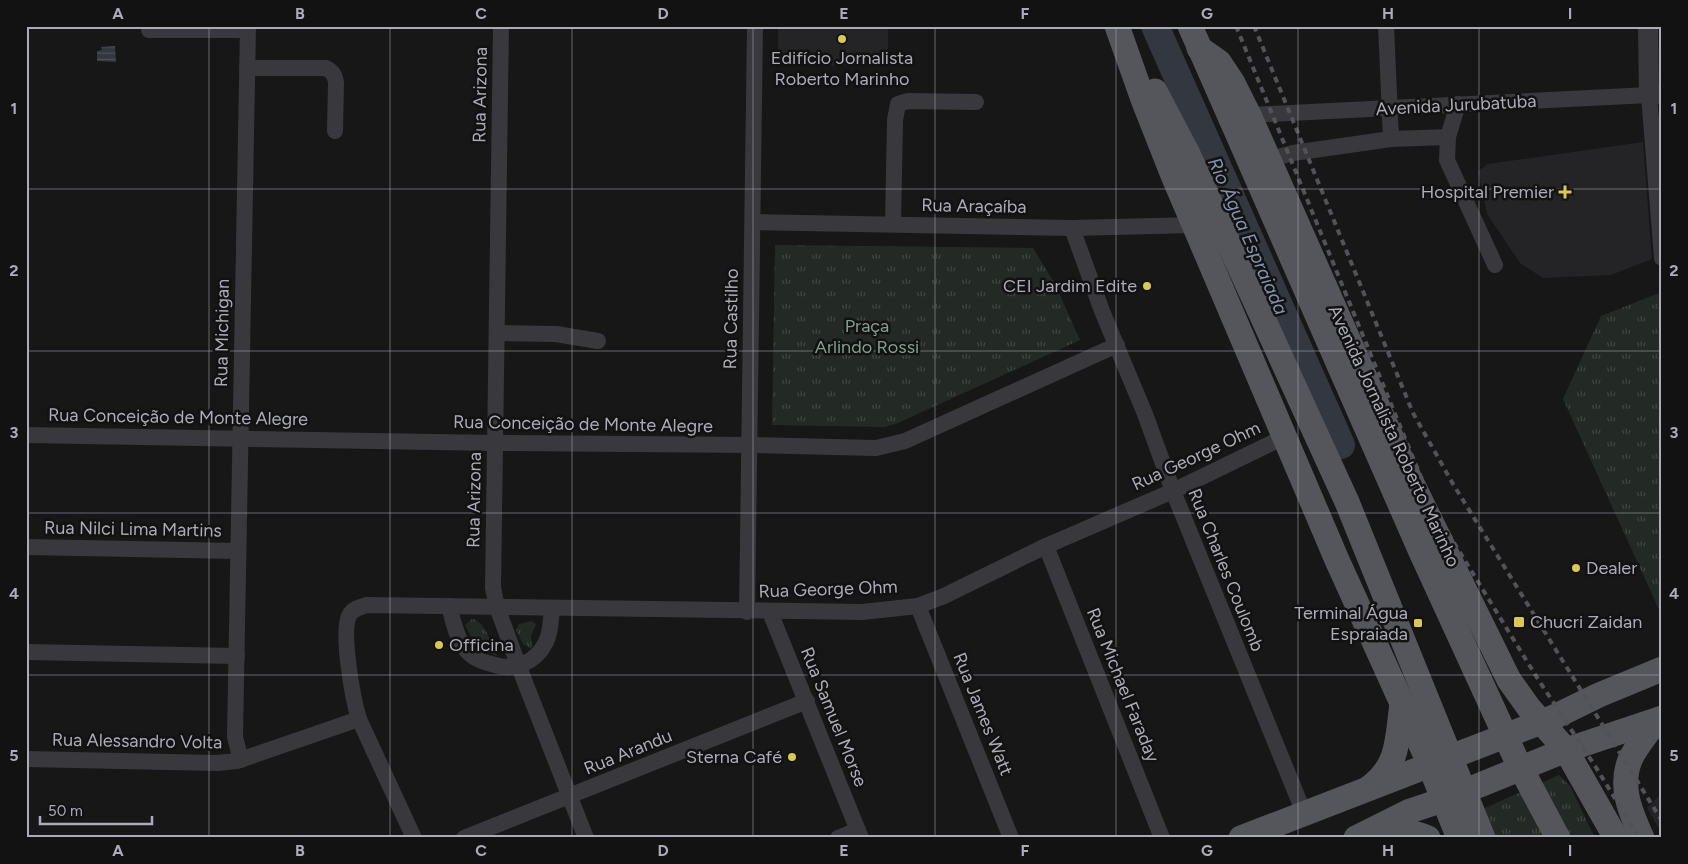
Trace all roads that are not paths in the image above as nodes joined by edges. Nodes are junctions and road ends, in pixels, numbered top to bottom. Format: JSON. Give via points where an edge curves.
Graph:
{"nodes":[{"id":1,"x":501,"y":26,"type":"edge"},
{"id":2,"x":755,"y":26,"type":"edge"},
{"id":3,"x":1117,"y":26,"type":"edge"},
{"id":4,"x":1121,"y":26,"type":"edge"},
{"id":5,"x":1386,"y":26,"type":"edge"},
{"id":6,"x":1648,"y":26,"type":"edge"},
{"id":7,"x":248,"y":28,"type":"edge"},
{"id":8,"x":149,"y":30,"type":"dead end"},
{"id":9,"x":1195,"y":37,"type":"edge"},
{"id":10,"x":247,"y":68,"type":"junction"},
{"id":11,"x":1655,"y":95,"type":"edge"},
{"id":12,"x":976,"y":102,"type":"dead end"},
{"id":13,"x":1458,"y":104,"type":"junction"},
{"id":14,"x":1389,"y":108,"type":"junction"},
{"id":15,"x":1240,"y":117,"type":"junction"},
{"id":16,"x":336,"y":131,"type":"dead end"},
{"id":17,"x":1448,"y":137,"type":"junction"},
{"id":18,"x":1391,"y":139,"type":"junction"},
{"id":19,"x":1270,"y":159,"type":"junction"},
{"id":20,"x":753,"y":222,"type":"junction"},
{"id":21,"x":893,"y":224,"type":"junction"},
{"id":22,"x":1195,"y":225,"type":"junction"},
{"id":23,"x":1072,"y":228,"type":"junction"},
{"id":24,"x":1662,"y":258,"type":"edge"},
{"id":25,"x":1495,"y":265,"type":"dead end"},
{"id":26,"x":496,"y":333,"type":"junction"},
{"id":27,"x":598,"y":341,"type":"dead end"},
{"id":28,"x":1117,"y":345,"type":"junction"},
{"id":29,"x":26,"y":435,"type":"edge"},
{"id":30,"x":1284,"y":437,"type":"junction"},
{"id":31,"x":240,"y":438,"type":"junction"},
{"id":32,"x":495,"y":444,"type":"junction"},
{"id":33,"x":749,"y":445,"type":"junction"},
{"id":34,"x":1173,"y":491,"type":"junction"},
{"id":35,"x":1046,"y":546,"type":"junction"},
{"id":36,"x":26,"y":548,"type":"edge"},
{"id":37,"x":238,"y":551,"type":"junction"},
{"id":38,"x":449,"y":606,"type":"junction"},
{"id":39,"x":918,"y":606,"type":"junction"},
{"id":40,"x":497,"y":607,"type":"junction"},
{"id":41,"x":552,"y":608,"type":"junction"},
{"id":42,"x":747,"y":612,"type":"junction"},
{"id":43,"x":770,"y":612,"type":"junction"},
{"id":44,"x":26,"y":652,"type":"edge"},
{"id":45,"x":237,"y":656,"type":"junction"},
{"id":46,"x":519,"y":667,"type":"junction"},
{"id":47,"x":1662,"y":670,"type":"edge"},
{"id":48,"x":1509,"y":680,"type":"junction"},
{"id":49,"x":1589,"y":700,"type":"junction"},
{"id":50,"x":807,"y":702,"type":"junction"},
{"id":51,"x":1402,"y":704,"type":"junction"},
{"id":52,"x":359,"y":719,"type":"junction"},
{"id":53,"x":1659,"y":719,"type":"edge"},
{"id":54,"x":1541,"y":722,"type":"junction"},
{"id":55,"x":1602,"y":738,"type":"junction"},
{"id":56,"x":1566,"y":750,"type":"junction"},
{"id":57,"x":26,"y":760,"type":"edge"},
{"id":58,"x":241,"y":760,"type":"junction"},
{"id":59,"x":1429,"y":766,"type":"junction"},
{"id":60,"x":1362,"y":791,"type":"junction"},
{"id":61,"x":570,"y":796,"type":"junction"},
{"id":62,"x":1443,"y":800,"type":"junction"},
{"id":63,"x":1304,"y":813,"type":"junction"},
{"id":64,"x":860,"y":834,"type":"edge"},
{"id":65,"x":1360,"y":836,"type":"edge"},
{"id":66,"x":414,"y":838,"type":"edge"},
{"id":67,"x":464,"y":838,"type":"edge"},
{"id":68,"x":586,"y":838,"type":"edge"},
{"id":69,"x":838,"y":838,"type":"edge"},
{"id":70,"x":1011,"y":838,"type":"edge"},
{"id":71,"x":1162,"y":838,"type":"edge"},
{"id":72,"x":1241,"y":838,"type":"edge"},
{"id":73,"x":1428,"y":838,"type":"edge"},
{"id":74,"x":1459,"y":838,"type":"edge"},
{"id":75,"x":1483,"y":838,"type":"edge"},
{"id":76,"x":1558,"y":838,"type":"edge"},
{"id":77,"x":1616,"y":838,"type":"edge"},
{"id":78,"x":1642,"y":838,"type":"edge"}],
"edges":[{"from":1,"to":26,"type":"street","name":"Rua Arizona"},
{"from":2,"to":20,"type":"street","name":"Rua Castilho"},
{"from":3,"to":22,"type":"main road","via":[[1144,102]]},
{"from":4,"to":75,"type":"main road","bridge":true,"via":[[1186,152],[1347,502]]},
{"from":5,"to":14,"type":"street"},
{"from":6,"to":11,"type":"street"},
{"from":7,"to":8,"type":"street"},
{"from":7,"to":10,"type":"street","name":"Rua Michigan"},
{"from":9,"to":15,"type":"main road"},
{"from":10,"to":16,"type":"street","via":[[326,68],[332,72],[336,83]]},
{"from":10,"to":31,"type":"street","name":"Rua Michigan"},
{"from":11,"to":13,"type":"street","name":"Avenida Jurubatuba"},
{"from":11,"to":24,"type":"street"},
{"from":12,"to":21,"type":"street","via":[[908,101],[898,104]]},
{"from":13,"to":14,"type":"street","name":"Avenida Jurubatuba"},
{"from":13,"to":17,"type":"street"},
{"from":14,"to":15,"type":"street","name":"Avenida Jurubatuba"},
{"from":14,"to":18,"type":"street"},
{"from":15,"to":19,"type":"main road","name":"Avenida Jornalista Roberto Marinho"},
{"from":15,"to":76,"type":"main road","bridge":true,"via":[[1421,552],[1516,759]]},
{"from":17,"to":18,"type":"street","name":"Avenida Jurubatuba"},
{"from":17,"to":25,"type":"street","via":[[1448,160]]},
{"from":18,"to":19,"type":"street","name":"Avenida Jurubatuba","via":[[1293,152]]},
{"from":19,"to":48,"type":"main road","name":"Avenida Jornalista Roberto Marinho","via":[[1409,477]]},
{"from":20,"to":21,"type":"street","name":"Rua Araçaíba"},
{"from":20,"to":33,"type":"street","name":"Rua Castilho"},
{"from":21,"to":23,"type":"street","name":"Rua Araçaíba"},
{"from":22,"to":23,"type":"street","name":"Rua Araçaíba"},
{"from":22,"to":30,"type":"main road"},
{"from":23,"to":28,"type":"street","name":"Rua Charles Coulomb"},
{"from":26,"to":27,"type":"street","via":[[556,334]]},
{"from":26,"to":32,"type":"street","name":"Rua Arizona"},
{"from":28,"to":33,"type":"street","name":"Rua Conceição de Monte Alegre","via":[[888,447]]},
{"from":28,"to":34,"type":"street","name":"Rua Charles Coulomb"},
{"from":29,"to":31,"type":"street","name":"Rua Conceição de Monte Alegre"},
{"from":30,"to":34,"type":"street","name":"Rua George Ohm"},
{"from":30,"to":51,"type":"main road"},
{"from":31,"to":32,"type":"street","name":"Rua Conceição de Monte Alegre"},
{"from":31,"to":37,"type":"street","name":"Rua Michigan"},
{"from":32,"to":33,"type":"street","name":"Rua Conceição de Monte Alegre"},
{"from":32,"to":40,"type":"street","name":"Rua Arizona","via":[[493,588]]},
{"from":33,"to":42,"type":"street","name":"Rua Castilho"},
{"from":34,"to":35,"type":"street","name":"Rua George Ohm"},
{"from":34,"to":63,"type":"street","name":"Rua Charles Coulomb"},
{"from":35,"to":39,"type":"street","name":"Rua George Ohm"},
{"from":35,"to":71,"type":"street","name":"Rua Michael Faraday"},
{"from":36,"to":37,"type":"street","name":"Rua Nilci Lima Martins"},
{"from":37,"to":45,"type":"street","name":"Rua Michigan"},
{"from":38,"to":40,"type":"street","name":"Rua George Ohm"},
{"from":38,"to":46,"type":"street","via":[[465,649],[475,659],[502,667]]},
{"from":38,"to":52,"type":"street","name":"Rua George Ohm","via":[[367,605],[350,613],[345,629]]},
{"from":39,"to":43,"type":"street","name":"Rua George Ohm","via":[[862,612]]},
{"from":39,"to":70,"type":"street","name":"Rua James Watt"},
{"from":40,"to":41,"type":"street","name":"Rua George Ohm"},
{"from":40,"to":46,"type":"street","name":"Rua Arizona"},
{"from":41,"to":42,"type":"street","name":"Rua George Ohm"},
{"from":41,"to":46,"type":"street","via":[[545,643]]},
{"from":42,"to":43,"type":"street","name":"Rua George Ohm"},
{"from":43,"to":50,"type":"street","name":"Rua Samuel Morse"},
{"from":44,"to":45,"type":"street"},
{"from":45,"to":58,"type":"street","name":"Rua Michigan","via":[[235,737]]},
{"from":46,"to":61,"type":"street","name":"Rua Arizona"},
{"from":47,"to":49,"type":"main road"},
{"from":48,"to":49,"type":"main road","via":[[1540,702]]},
{"from":48,"to":54,"type":"main road","name":"Avenida Jornalista Roberto Marinho"},
{"from":49,"to":54,"type":"main road"},
{"from":49,"to":55,"type":"main road"},
{"from":50,"to":61,"type":"street","name":"Rua Arandu"},
{"from":50,"to":64,"type":"street","name":"Rua Samuel Morse"},
{"from":51,"to":59,"type":"main road"},
{"from":51,"to":60,"type":"main road","via":[[1391,765],[1382,777]]},
{"from":52,"to":58,"type":"street","name":"Rua Alessandro Volta"},
{"from":52,"to":66,"type":"street"},
{"from":53,"to":55,"type":"main road"},
{"from":53,"to":78,"type":"main road","via":[[1630,760],[1625,782],[1628,806]]},
{"from":54,"to":56,"type":"main road","name":"Avenida Jornalista Roberto Marinho"},
{"from":54,"to":59,"type":"main road"},
{"from":55,"to":56,"type":"main road"},
{"from":56,"to":62,"type":"main road"},
{"from":56,"to":77,"type":"main road","name":"Avenida Jornalista Roberto Marinho"},
{"from":57,"to":58,"type":"street","name":"Rua Alessandro Volta","via":[[217,763]]},
{"from":59,"to":60,"type":"main road"},
{"from":59,"to":62,"type":"main road"},
{"from":60,"to":63,"type":"main road"},
{"from":61,"to":67,"type":"street","name":"Rua Arandu"},
{"from":61,"to":68,"type":"street","name":"Rua Arizona"},
{"from":62,"to":65,"type":"main road","via":[[1410,811]]},
{"from":62,"to":74,"type":"main road"},
{"from":63,"to":72,"type":"main road"},
{"from":64,"to":69,"type":"street"},
{"from":65,"to":73,"type":"main road","via":[[1390,831]]}]}
